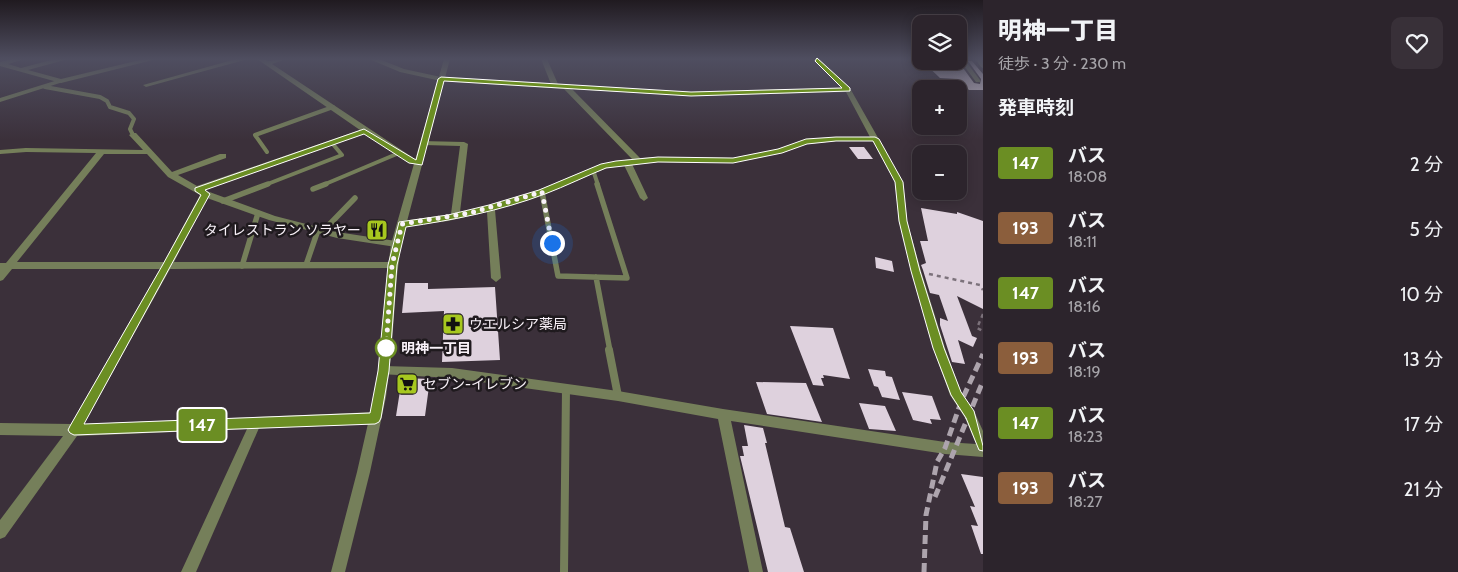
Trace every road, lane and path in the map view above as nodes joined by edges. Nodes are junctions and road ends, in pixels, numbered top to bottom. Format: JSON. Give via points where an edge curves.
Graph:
{"nodes":[{"id":1,"x":48,"y":86,"type":"edge"},
{"id":2,"x":300,"y":86,"type":"edge"},
{"id":3,"x":439,"y":86,"type":"edge"},
{"id":4,"x":551,"y":86,"type":"edge"},
{"id":5,"x":556,"y":86,"type":"joint"},
{"id":6,"x":844,"y":86,"type":"edge"},
{"id":7,"x":44,"y":87,"type":"junction"},
{"id":8,"x":566,"y":87,"type":"junction"},
{"id":9,"x":848,"y":90,"type":"junction"},
{"id":10,"x":0,"y":100,"type":"edge"},
{"id":11,"x":333,"y":107,"type":"junction"},
{"id":12,"x":364,"y":131,"type":"junction"},
{"id":13,"x":134,"y":135,"type":"joint"},
{"id":14,"x":875,"y":139,"type":"junction"},
{"id":15,"x":332,"y":143,"type":"junction"},
{"id":16,"x":424,"y":143,"type":"junction"},
{"id":17,"x":26,"y":150,"type":"joint"},
{"id":18,"x":102,"y":151,"type":"junction"},
{"id":19,"x":0,"y":152,"type":"edge"},
{"id":20,"x":148,"y":152,"type":"junction"},
{"id":21,"x":267,"y":152,"type":"dead end"},
{"id":22,"x":399,"y":153,"type":"junction"},
{"id":23,"x":223,"y":156,"type":"dead end"},
{"id":24,"x":638,"y":160,"type":"junction"},
{"id":25,"x":627,"y":162,"type":"junction"},
{"id":26,"x":419,"y":163,"type":"junction"},
{"id":27,"x":593,"y":170,"type":"junction"},
{"id":28,"x":171,"y":174,"type":"junction"},
{"id":29,"x":313,"y":189,"type":"dead end"},
{"id":30,"x":202,"y":192,"type":"junction"},
{"id":31,"x":542,"y":192,"type":"junction"},
{"id":32,"x":355,"y":198,"type":"dead end"},
{"id":33,"x":644,"y":198,"type":"dead end"},
{"id":34,"x":223,"y":200,"type":"junction"},
{"id":35,"x":491,"y":208,"type":"junction"},
{"id":36,"x":258,"y":213,"type":"junction"},
{"id":37,"x":455,"y":216,"type":"junction"},
{"id":38,"x":402,"y":224,"type":"junction"},
{"id":39,"x":321,"y":230,"type":"junction"},
{"id":40,"x":396,"y":244,"type":"junction"},
{"id":41,"x":306,"y":265,"type":"junction"},
{"id":42,"x":392,"y":265,"type":"junction"},
{"id":43,"x":4,"y":266,"type":"edge"},
{"id":44,"x":167,"y":266,"type":"junction"},
{"id":45,"x":242,"y":266,"type":"junction"},
{"id":46,"x":928,"y":274,"type":"dead end"},
{"id":47,"x":0,"y":277,"type":"edge"},
{"id":48,"x":596,"y":277,"type":"junction"},
{"id":49,"x":496,"y":278,"type":"dead end"},
{"id":50,"x":983,"y":290,"type":"edge"},
{"id":51,"x":983,"y":314,"type":"edge"},
{"id":52,"x":983,"y":331,"type":"edge"},
{"id":53,"x":384,"y":371,"type":"junction"},
{"id":54,"x":566,"y":388,"type":"junction"},
{"id":55,"x":618,"y":396,"type":"junction"},
{"id":56,"x":723,"y":414,"type":"junction"},
{"id":57,"x":375,"y":418,"type":"junction"},
{"id":58,"x":255,"y":424,"type":"junction"},
{"id":59,"x":0,"y":429,"type":"edge"},
{"id":60,"x":74,"y":430,"type":"junction"},
{"id":61,"x":980,"y":430,"type":"edge"},
{"id":62,"x":983,"y":446,"type":"edge"},
{"id":63,"x":983,"y":451,"type":"edge"},
{"id":64,"x":0,"y":532,"type":"edge"},
{"id":65,"x":188,"y":572,"type":"edge"},
{"id":66,"x":338,"y":572,"type":"edge"},
{"id":67,"x":564,"y":572,"type":"edge"},
{"id":68,"x":756,"y":572,"type":"edge"}],
"edges":[{"from":1,"to":7,"type":"street"},
{"from":2,"to":11,"type":"street"},
{"from":3,"to":16,"type":"street"},
{"from":4,"to":5,"type":"street"},
{"from":5,"to":8,"type":"street"},
{"from":6,"to":9,"type":"street"},
{"from":7,"to":10,"type":"street"},
{"from":7,"to":13,"type":"lane","via":[[100,97],[110,107],[129,113],[134,119],[130,129]]},
{"from":8,"to":9,"type":"street","via":[[691,94]]},
{"from":8,"to":24,"type":"street"},
{"from":9,"to":14,"type":"street"},
{"from":11,"to":12,"type":"street"},
{"from":11,"to":21,"type":"lane","via":[[256,135]]},
{"from":12,"to":15,"type":"street"},
{"from":12,"to":22,"type":"street"},
{"from":13,"to":20,"type":"street"},
{"from":14,"to":24,"type":"street","via":[[806,142],[780,151],[733,160]]},
{"from":14,"to":61,"type":"street","via":[[899,182],[903,221],[939,348],[956,395]]},
{"from":15,"to":30,"type":"street"},
{"from":15,"to":34,"type":"lane","via":[[342,155]]},
{"from":16,"to":26,"type":"street"},
{"from":16,"to":37,"type":"street","via":[[464,144]]},
{"from":17,"to":18,"type":"street"},
{"from":17,"to":19,"type":"lane"},
{"from":18,"to":20,"type":"street"},
{"from":18,"to":43,"type":"street"},
{"from":20,"to":28,"type":"street"},
{"from":22,"to":26,"type":"street"},
{"from":22,"to":29,"type":"lane"},
{"from":23,"to":28,"type":"street"},
{"from":24,"to":25,"type":"street"},
{"from":25,"to":27,"type":"street"},
{"from":25,"to":33,"type":"street"},
{"from":26,"to":38,"type":"street"},
{"from":27,"to":31,"type":"street"},
{"from":27,"to":48,"type":"lane","via":[[627,278]]},
{"from":28,"to":30,"type":"street"},
{"from":30,"to":34,"type":"street"},
{"from":30,"to":44,"type":"street"},
{"from":31,"to":35,"type":"street"},
{"from":31,"to":48,"type":"lane","via":[[558,276]]},
{"from":32,"to":39,"type":"lane"},
{"from":34,"to":36,"type":"street"},
{"from":35,"to":37,"type":"street"},
{"from":35,"to":49,"type":"street"},
{"from":36,"to":39,"type":"street"},
{"from":36,"to":45,"type":"lane"},
{"from":37,"to":38,"type":"street"},
{"from":38,"to":40,"type":"street"},
{"from":39,"to":40,"type":"street"},
{"from":39,"to":41,"type":"lane"},
{"from":40,"to":42,"type":"street"},
{"from":41,"to":42,"type":"street"},
{"from":41,"to":45,"type":"street"},
{"from":42,"to":53,"type":"street"},
{"from":43,"to":44,"type":"street"},
{"from":43,"to":47,"type":"street"},
{"from":44,"to":45,"type":"street"},
{"from":44,"to":60,"type":"street"},
{"from":46,"to":50,"type":"path","via":[[980,285]]},
{"from":48,"to":55,"type":"lane"},
{"from":51,"to":52,"type":"path","via":[[978,328]]},
{"from":53,"to":54,"type":"street","via":[[452,373]]},
{"from":53,"to":57,"type":"street"},
{"from":54,"to":55,"type":"street"},
{"from":54,"to":67,"type":"lane"},
{"from":55,"to":56,"type":"street"},
{"from":56,"to":63,"type":"street"},
{"from":56,"to":68,"type":"street"},
{"from":57,"to":58,"type":"street"},
{"from":57,"to":66,"type":"street"},
{"from":58,"to":60,"type":"street"},
{"from":58,"to":65,"type":"street"},
{"from":59,"to":60,"type":"street"},
{"from":60,"to":64,"type":"street"},
{"from":61,"to":62,"type":"street"}]}
